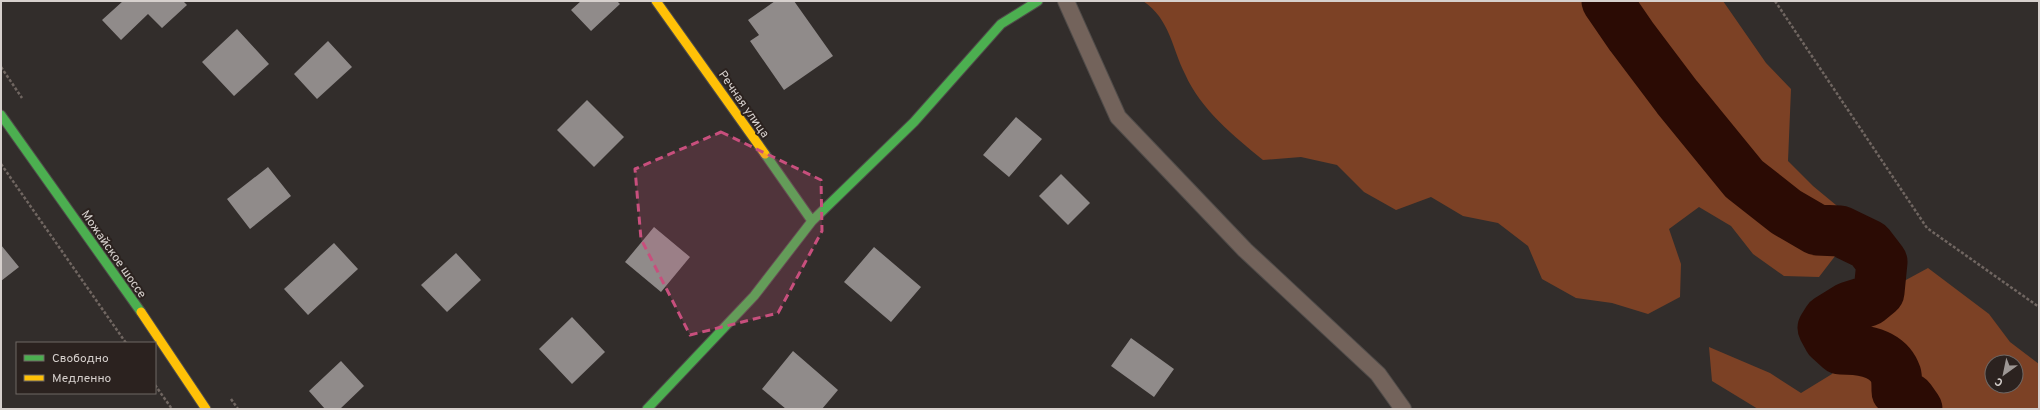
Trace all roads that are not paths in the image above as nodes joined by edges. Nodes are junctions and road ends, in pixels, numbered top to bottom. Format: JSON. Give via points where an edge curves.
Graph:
{"nodes":[{"id":1,"x":656,"y":1,"type":"edge"},
{"id":2,"x":1038,"y":1,"type":"edge"},
{"id":3,"x":1066,"y":1,"type":"edge"},
{"id":4,"x":1,"y":115,"type":"edge"},
{"id":5,"x":812,"y":221,"type":"junction"},
{"id":6,"x":206,"y":409,"type":"edge"},
{"id":7,"x":647,"y":409,"type":"edge"},
{"id":8,"x":1403,"y":409,"type":"edge"}],
"edges":[{"from":1,"to":5,"type":"street","name":"Речная улица"},
{"from":2,"to":5,"type":"street","via":[[1001,24],[914,122]]},
{"from":3,"to":8,"type":"lane","via":[[1118,117],[1245,250],[1378,374]]},
{"from":4,"to":6,"type":"street","name":"Можайское шоссе","via":[[163,343]]},
{"from":5,"to":7,"type":"street","via":[[754,296]]}]}
